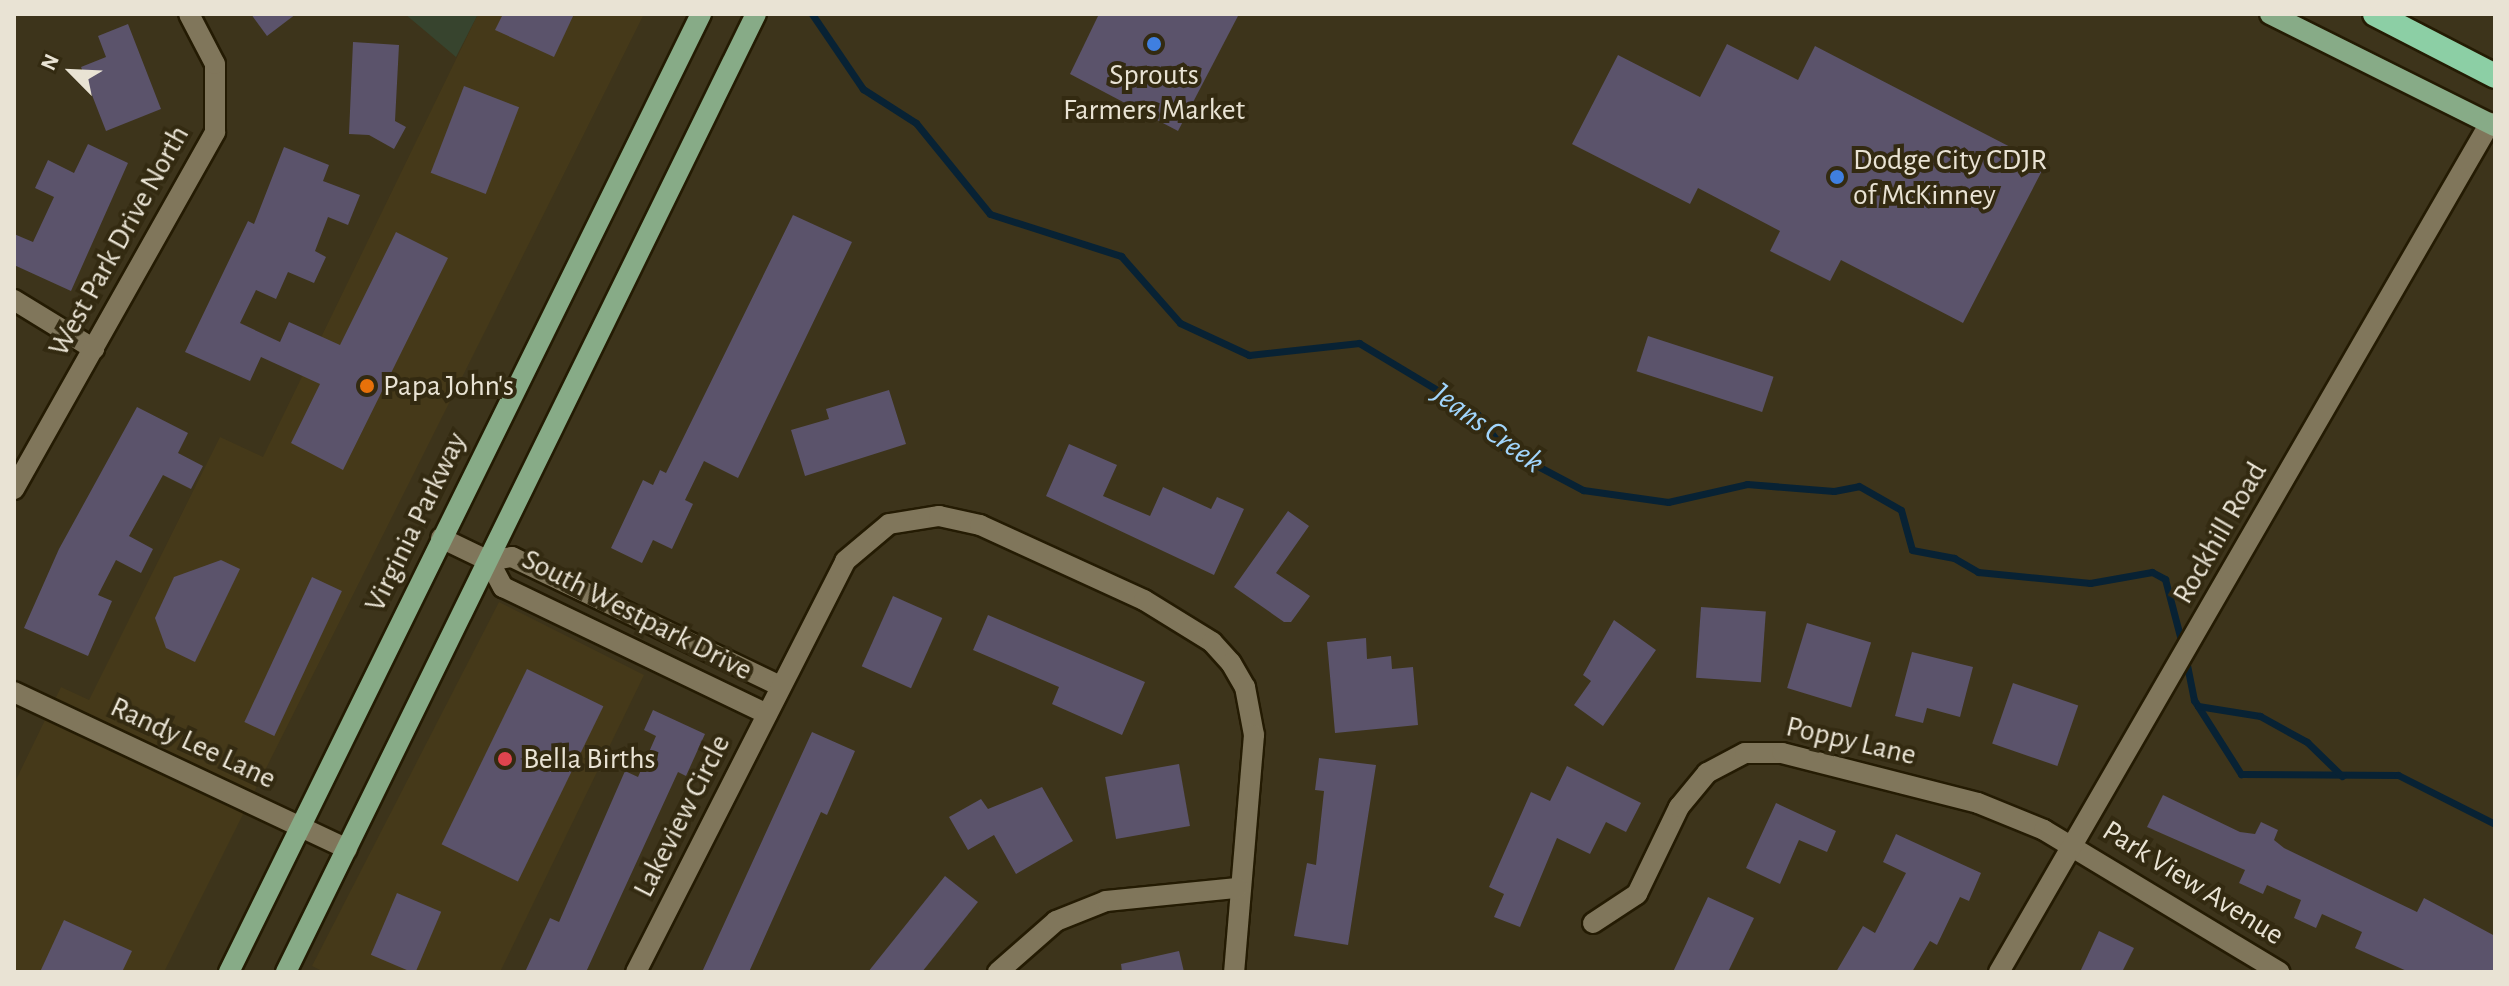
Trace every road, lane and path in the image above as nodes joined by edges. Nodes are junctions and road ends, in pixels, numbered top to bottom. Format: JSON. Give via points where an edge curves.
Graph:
{"nodes":[{"id":1,"x":189,"y":14,"type":"edge"},
{"id":2,"x":701,"y":14,"type":"edge"},
{"id":3,"x":756,"y":14,"type":"edge"},
{"id":4,"x":2270,"y":14,"type":"edge"},
{"id":5,"x":2375,"y":14,"type":"edge"},
{"id":6,"x":2495,"y":76,"type":"edge"},
{"id":7,"x":2492,"y":124,"type":"edge"},
{"id":8,"x":14,"y":300,"type":"edge"},
{"id":9,"x":94,"y":349,"type":"junction"},
{"id":10,"x":14,"y":489,"type":"edge"},
{"id":11,"x":441,"y":538,"type":"junction"},
{"id":12,"x":489,"y":561,"type":"junction"},
{"id":13,"x":780,"y":686,"type":"junction"},
{"id":14,"x":14,"y":692,"type":"edge"},
{"id":15,"x":767,"y":714,"type":"junction"},
{"id":16,"x":301,"y":826,"type":"junction"},
{"id":17,"x":2075,"y":845,"type":"junction"},
{"id":18,"x":347,"y":849,"type":"junction"},
{"id":19,"x":1237,"y":888,"type":"junction"},
{"id":20,"x":1593,"y":923,"type":"dead end"},
{"id":21,"x":229,"y":972,"type":"edge"},
{"id":22,"x":286,"y":972,"type":"edge"},
{"id":23,"x":636,"y":972,"type":"edge"},
{"id":24,"x":998,"y":972,"type":"edge"},
{"id":25,"x":1234,"y":972,"type":"edge"},
{"id":26,"x":1999,"y":972,"type":"edge"},
{"id":27,"x":2279,"y":972,"type":"edge"}],
"edges":[{"from":1,"to":9,"type":"street","name":"West Park Drive North","via":[[215,64],[215,132]]},
{"from":2,"to":11,"type":"main road","name":"Virginia Parkway"},
{"from":3,"to":12,"type":"main road"},
{"from":4,"to":7,"type":"main road"},
{"from":5,"to":6,"type":"highway"},
{"from":7,"to":17,"type":"street","name":"Rockhill Road"},
{"from":8,"to":9,"type":"street"},
{"from":9,"to":10,"type":"street","name":"West Park Drive North"},
{"from":11,"to":12,"type":"street","name":"South Westpark Drive"},
{"from":11,"to":16,"type":"main road","name":"Virginia Parkway"},
{"from":12,"to":13,"type":"street","name":"South Westpark Drive","via":[[512,557]]},
{"from":12,"to":15,"type":"street","name":"South Westpark Drive","via":[[503,587]]},
{"from":12,"to":18,"type":"main road"},
{"from":13,"to":15,"type":"street","name":"Lakeview Circle"},
{"from":13,"to":19,"type":"street","name":"Lakeview Circle","via":[[826,592],[866,538],[915,516],[980,525],[1169,614],[1231,663],[1245,687],[1254,735]]},
{"from":14,"to":16,"type":"street","name":"Randy Lee Lane"},
{"from":15,"to":23,"type":"street","name":"Lakeview Circle"},
{"from":16,"to":18,"type":"street","name":"Randy Lee Lane"},
{"from":16,"to":21,"type":"main road","name":"Virginia Parkway"},
{"from":17,"to":20,"type":"street","name":"Poppy Lane","via":[[1949,794],[1802,756],[1745,753],[1719,764],[1694,786],[1637,894]]},
{"from":17,"to":26,"type":"street","name":"Rockhill Road"},
{"from":17,"to":27,"type":"street","name":"Park View Avenue"},
{"from":18,"to":22,"type":"main road"},
{"from":19,"to":24,"type":"street","via":[[1106,901],[1056,921]]},
{"from":19,"to":25,"type":"street","name":"Lakeview Circle"}]}
